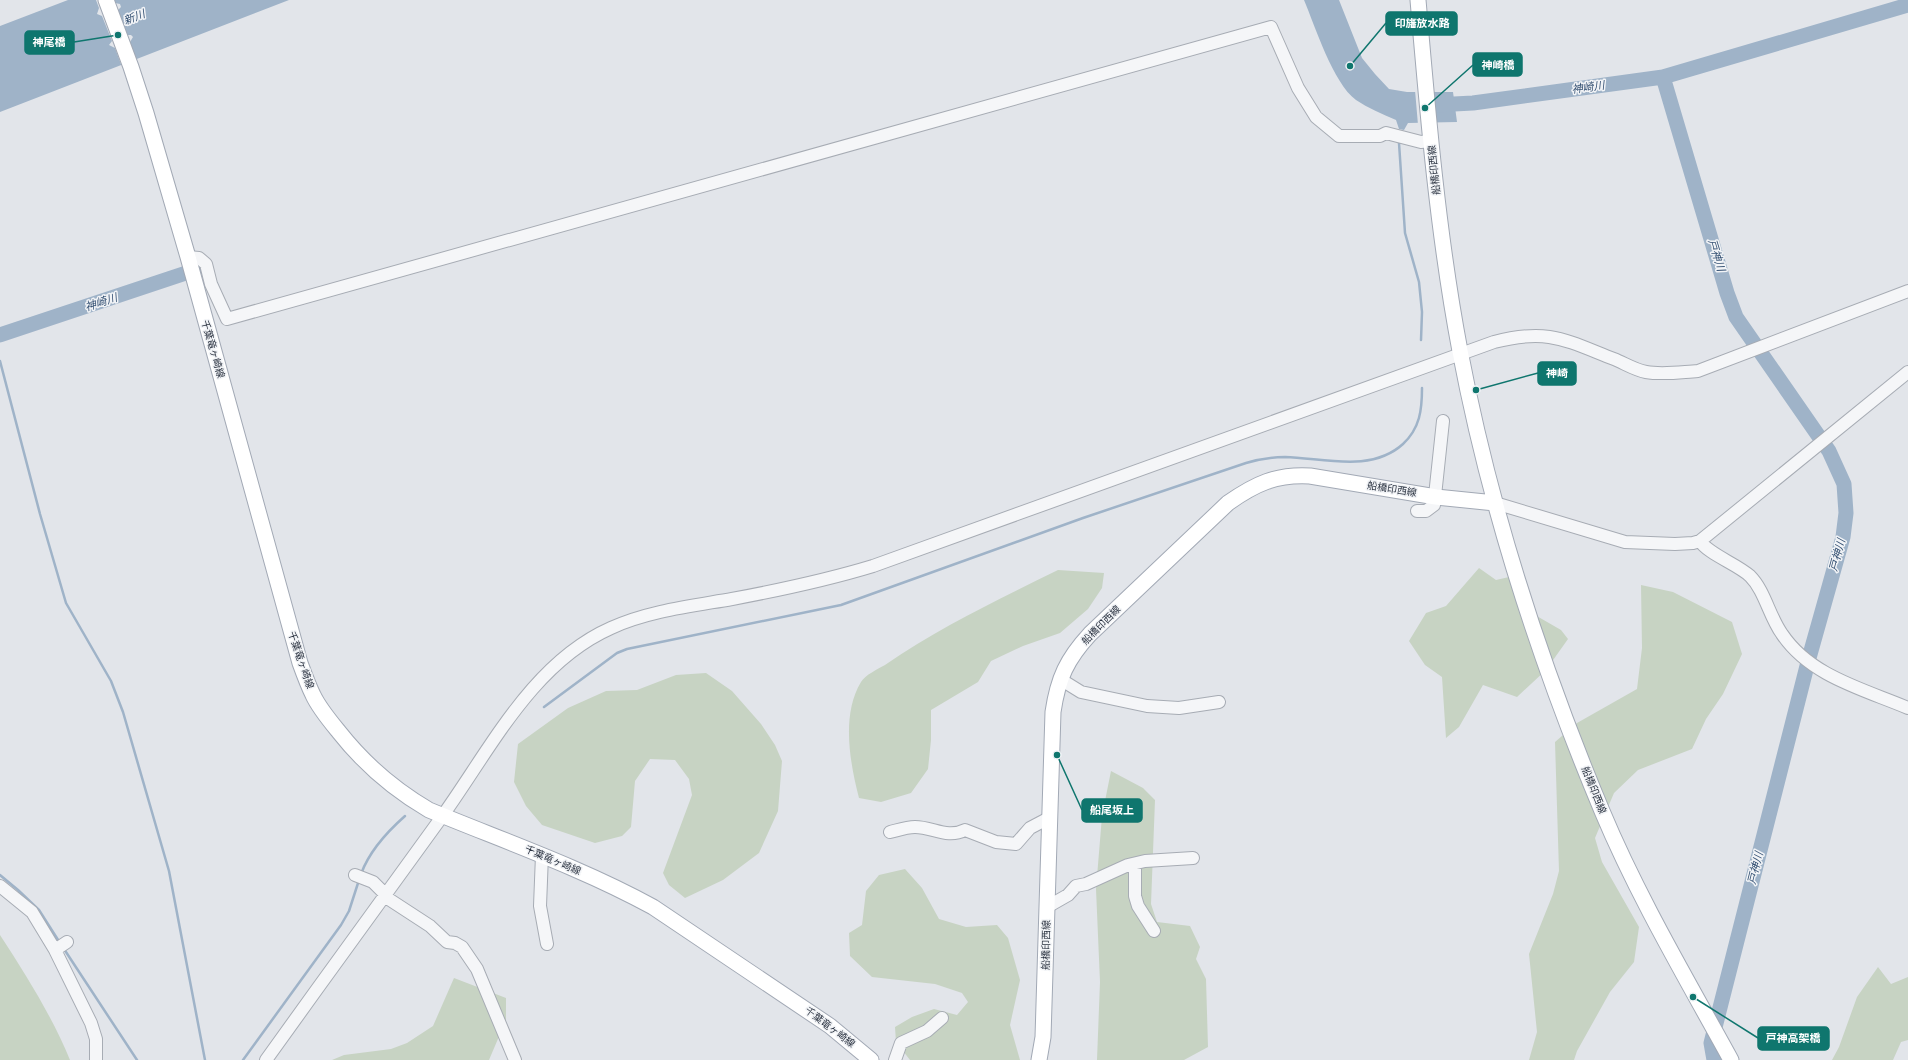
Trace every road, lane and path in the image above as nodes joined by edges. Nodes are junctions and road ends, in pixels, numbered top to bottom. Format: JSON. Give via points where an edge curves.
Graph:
{"nodes":[{"id":1,"x":106,"y":0,"type":"edge"},
{"id":2,"x":1418,"y":0,"type":"edge"},
{"id":3,"x":1431,"y":139,"type":"junction"},
{"id":4,"x":190,"y":266,"type":"junction"},
{"id":5,"x":1908,"y":291,"type":"edge"},
{"id":6,"x":1460,"y":354,"type":"junction"},
{"id":7,"x":1908,"y":372,"type":"edge"},
{"id":8,"x":1443,"y":421,"type":"dead end"},
{"id":9,"x":1436,"y":496,"type":"junction"},
{"id":10,"x":1495,"y":503,"type":"junction"},
{"id":11,"x":1417,"y":511,"type":"dead end"},
{"id":12,"x":1700,"y":541,"type":"junction"},
{"id":13,"x":1060,"y":679,"type":"junction"},
{"id":14,"x":1219,"y":702,"type":"dead end"},
{"id":15,"x":1908,"y":708,"type":"edge"},
{"id":16,"x":443,"y":816,"type":"junction"},
{"id":17,"x":1049,"y":818,"type":"junction"},
{"id":18,"x":890,"y":832,"type":"dead end"},
{"id":19,"x":542,"y":855,"type":"junction"},
{"id":20,"x":1192,"y":858,"type":"dead end"},
{"id":21,"x":1135,"y":864,"type":"junction"},
{"id":22,"x":355,"y":876,"type":"dead end"},
{"id":23,"x":0,"y":886,"type":"edge"},
{"id":24,"x":385,"y":895,"type":"junction"},
{"id":25,"x":1047,"y":907,"type":"junction"},
{"id":26,"x":1154,"y":930,"type":"dead end"},
{"id":27,"x":67,"y":942,"type":"dead end"},
{"id":28,"x":547,"y":944,"type":"dead end"},
{"id":29,"x":55,"y":950,"type":"junction"},
{"id":30,"x":942,"y":1018,"type":"dead end"},
{"id":31,"x":96,"y":1060,"type":"edge"},
{"id":32,"x":266,"y":1060,"type":"edge"},
{"id":33,"x":515,"y":1060,"type":"edge"},
{"id":34,"x":871,"y":1060,"type":"edge"},
{"id":35,"x":896,"y":1060,"type":"edge"},
{"id":36,"x":1041,"y":1060,"type":"edge"},
{"id":37,"x":1731,"y":1060,"type":"edge"}],
"edges":[{"from":1,"to":4,"type":"main road","name":"千葉竜ヶ崎線","via":[[131,67]]},
{"from":2,"to":3,"type":"main road","name":"船橋印西線"},
{"from":3,"to":4,"type":"street","via":[[1421,142],[1386,132],[1380,136],[1339,136],[1316,117],[1305,101],[1271,27],[227,319],[211,284],[206,264],[199,258]]},
{"from":3,"to":6,"type":"main road","name":"船橋印西線","via":[[1442,241]]},
{"from":4,"to":16,"type":"main road","name":"千葉竜ヶ崎線","via":[[295,645],[313,695],[353,750],[382,779],[411,800]]},
{"from":5,"to":6,"type":"street","via":[[1704,369],[1677,373],[1645,372],[1568,340],[1537,335],[1505,339]]},
{"from":6,"to":10,"type":"main road","name":"船橋印西線"},
{"from":6,"to":16,"type":"street","via":[[873,566],[796,587],[646,616],[611,628],[573,650],[542,678],[506,724]]},
{"from":7,"to":12,"type":"street"},
{"from":8,"to":9,"type":"street"},
{"from":9,"to":10,"type":"main road","name":"船橋印西線"},
{"from":9,"to":11,"type":"street","via":[[1431,509]]},
{"from":9,"to":13,"type":"main road","name":"船橋印西線","via":[[1310,476],[1295,475],[1261,483],[1228,503],[1090,634],[1071,656]]},
{"from":10,"to":12,"type":"street","via":[[1625,542],[1693,544]]},
{"from":10,"to":37,"type":"main road","name":"船橋印西線","via":[[1541,654],[1603,814],[1658,929]]},
{"from":12,"to":15,"type":"street","via":[[1708,549],[1739,567],[1756,583],[1780,633],[1801,657],[1816,669]]},
{"from":13,"to":14,"type":"street","via":[[1081,692],[1147,706],[1179,708]]},
{"from":13,"to":17,"type":"main road","name":"船橋印西線","via":[[1053,712]]},
{"from":16,"to":19,"type":"main road","name":"千葉竜ヶ崎線"},
{"from":16,"to":24,"type":"street"},
{"from":17,"to":18,"type":"street","via":[[1030,828],[1016,844],[996,842],[965,830],[957,834],[946,834],[916,827]]},
{"from":17,"to":25,"type":"main road","name":"船橋印西線"},
{"from":19,"to":28,"type":"street","via":[[540,906]]},
{"from":19,"to":34,"type":"main road","name":"千葉竜ヶ崎線","via":[[653,907],[830,1026]]},
{"from":20,"to":21,"type":"street"},
{"from":21,"to":25,"type":"street","via":[[1076,886],[1068,895]]},
{"from":21,"to":26,"type":"street","via":[[1135,896],[1138,906]]},
{"from":22,"to":24,"type":"street","via":[[373,882]]},
{"from":23,"to":29,"type":"street","via":[[32,912]]},
{"from":24,"to":32,"type":"street"},
{"from":24,"to":33,"type":"street","via":[[430,926],[447,942],[462,947],[477,969]]},
{"from":25,"to":36,"type":"main road","name":"船橋印西線"},
{"from":27,"to":29,"type":"street"},
{"from":29,"to":31,"type":"street","via":[[91,1023],[96,1039]]},
{"from":30,"to":35,"type":"street","via":[[926,1031],[901,1043]]}]}
